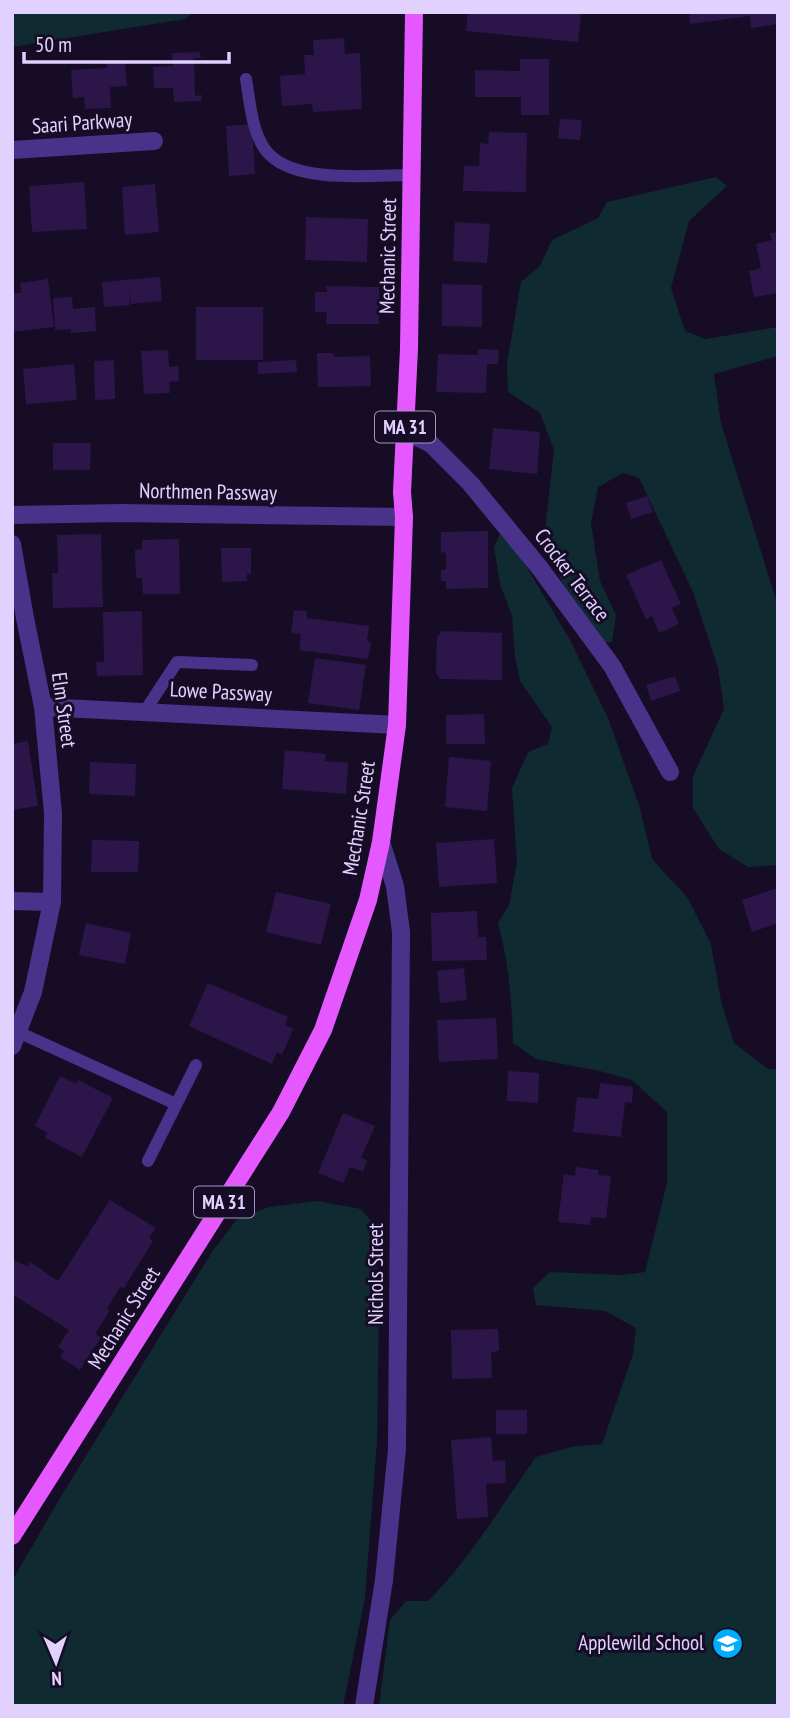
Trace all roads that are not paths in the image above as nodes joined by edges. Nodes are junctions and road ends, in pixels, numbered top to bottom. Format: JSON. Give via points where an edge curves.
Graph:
{"nodes":[{"id":1,"x":414,"y":12,"type":"edge"},
{"id":2,"x":246,"y":79,"type":"dead end"},
{"id":3,"x":154,"y":141,"type":"dead end"},
{"id":4,"x":12,"y":150,"type":"edge"},
{"id":5,"x":412,"y":175,"type":"junction"},
{"id":6,"x":405,"y":431,"type":"junction"},
{"id":7,"x":12,"y":515,"type":"edge"},
{"id":8,"x":404,"y":517,"type":"junction"},
{"id":9,"x":12,"y":544,"type":"edge"},
{"id":10,"x":252,"y":665,"type":"dead end"},
{"id":11,"x":44,"y":707,"type":"junction"},
{"id":12,"x":145,"y":711,"type":"junction"},
{"id":13,"x":397,"y":725,"type":"junction"},
{"id":14,"x":670,"y":772,"type":"dead end"},
{"id":15,"x":382,"y":842,"type":"junction"},
{"id":16,"x":12,"y":901,"type":"edge"},
{"id":17,"x":52,"y":902,"type":"junction"},
{"id":18,"x":15,"y":1039,"type":"edge"},
{"id":19,"x":196,"y":1065,"type":"dead end"},
{"id":20,"x":176,"y":1104,"type":"junction"},
{"id":21,"x":148,"y":1161,"type":"dead end"},
{"id":22,"x":12,"y":1536,"type":"edge"},
{"id":23,"x":364,"y":1706,"type":"edge"}],
"edges":[{"from":1,"to":5,"type":"main road","name":"Mechanic Street","number":"MA 31"},
{"from":2,"to":5,"type":"lane","via":[[259,136],[269,155],[283,164],[325,176]]},
{"from":3,"to":4,"type":"street","name":"Saari Parkway"},
{"from":5,"to":6,"type":"main road","name":"Mechanic Street","number":"MA 31"},
{"from":6,"to":8,"type":"main road","name":"Mechanic Street","number":"MA 31"},
{"from":6,"to":14,"type":"street","name":"Crocker Terrace","via":[[431,444],[470,483],[539,567],[612,666]]},
{"from":7,"to":8,"type":"street","name":"Northmen Passway"},
{"from":8,"to":13,"type":"main road","name":"Mechanic Street","number":"MA 31"},
{"from":9,"to":11,"type":"street","name":"Elm Street"},
{"from":10,"to":12,"type":"lane","via":[[177,662]]},
{"from":11,"to":12,"type":"street","name":"Lowe Passway"},
{"from":11,"to":17,"type":"street","name":"Elm Street","via":[[52,813]]},
{"from":12,"to":13,"type":"street","name":"Lowe Passway"},
{"from":13,"to":15,"type":"main road","name":"Mechanic Street","number":"MA 31"},
{"from":15,"to":22,"type":"main road","name":"Mechanic Street","number":"MA 31","via":[[347,966],[323,1030],[281,1112]]},
{"from":15,"to":23,"type":"street","name":"Nichols Street","via":[[395,886],[401,932],[397,1449],[384,1580]]},
{"from":16,"to":17,"type":"street"},
{"from":17,"to":18,"type":"street","name":"Elm Street","via":[[33,992]]},
{"from":18,"to":20,"type":"lane"},
{"from":19,"to":20,"type":"lane"},
{"from":20,"to":21,"type":"lane"}]}
